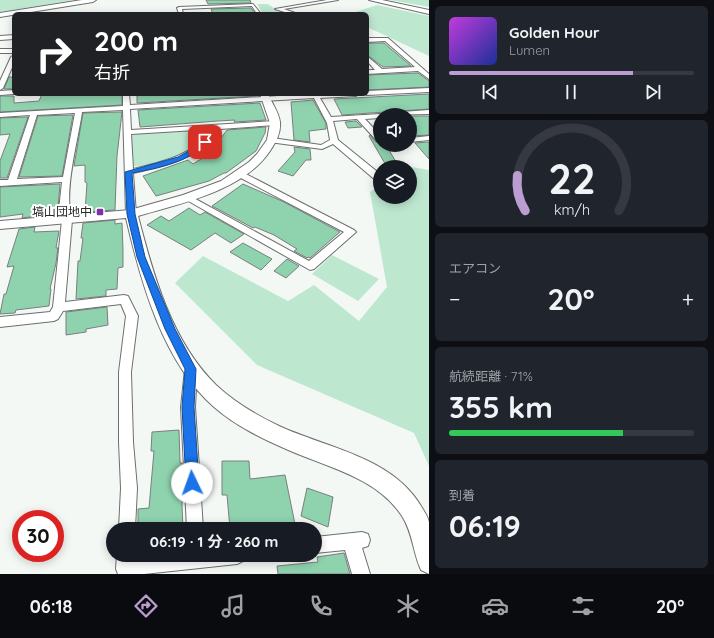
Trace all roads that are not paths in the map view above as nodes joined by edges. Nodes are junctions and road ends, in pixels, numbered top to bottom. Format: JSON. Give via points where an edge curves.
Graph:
{"nodes":[{"id":1,"x":93,"y":0,"type":"edge"},
{"id":2,"x":202,"y":0,"type":"edge"},
{"id":3,"x":250,"y":0,"type":"edge"},
{"id":4,"x":336,"y":0,"type":"edge"},
{"id":5,"x":372,"y":0,"type":"edge"},
{"id":6,"x":253,"y":5,"type":"junction"},
{"id":7,"x":204,"y":7,"type":"junction"},
{"id":8,"x":19,"y":12,"type":"edge"},
{"id":9,"x":180,"y":12,"type":"edge"},
{"id":10,"x":258,"y":12,"type":"edge"},
{"id":11,"x":288,"y":12,"type":"edge"},
{"id":12,"x":429,"y":12,"type":"edge"},
{"id":13,"x":12,"y":13,"type":"edge"},
{"id":14,"x":0,"y":15,"type":"edge"},
{"id":15,"x":12,"y":37,"type":"edge"},
{"id":16,"x":0,"y":38,"type":"edge"},
{"id":17,"x":369,"y":40,"type":"edge"},
{"id":18,"x":0,"y":51,"type":"edge"},
{"id":19,"x":12,"y":51,"type":"edge"},
{"id":20,"x":369,"y":60,"type":"edge"},
{"id":21,"x":12,"y":62,"type":"edge"},
{"id":22,"x":419,"y":69,"type":"junction"},
{"id":23,"x":380,"y":71,"type":"junction"},
{"id":24,"x":369,"y":72,"type":"edge"},
{"id":25,"x":429,"y":77,"type":"edge"},
{"id":26,"x":0,"y":88,"type":"edge"},
{"id":27,"x":429,"y":90,"type":"edge"},
{"id":28,"x":12,"y":92,"type":"edge"},
{"id":29,"x":0,"y":93,"type":"edge"},
{"id":30,"x":369,"y":93,"type":"edge"},
{"id":31,"x":126,"y":96,"type":"edge"},
{"id":32,"x":290,"y":96,"type":"edge"},
{"id":33,"x":316,"y":96,"type":"edge"},
{"id":34,"x":265,"y":97,"type":"edge"},
{"id":35,"x":126,"y":108,"type":"junction"},
{"id":36,"x":79,"y":111,"type":"junction"},
{"id":37,"x":429,"y":112,"type":"edge"},
{"id":38,"x":34,"y":113,"type":"junction"},
{"id":39,"x":417,"y":113,"type":"edge"},
{"id":40,"x":0,"y":115,"type":"edge"},
{"id":41,"x":373,"y":116,"type":"edge"},
{"id":42,"x":359,"y":117,"type":"junction"},
{"id":43,"x":329,"y":119,"type":"junction"},
{"id":44,"x":275,"y":123,"type":"junction"},
{"id":45,"x":218,"y":126,"type":"junction"},
{"id":46,"x":126,"y":132,"type":"junction"},
{"id":47,"x":373,"y":132,"type":"edge"},
{"id":48,"x":429,"y":138,"type":"edge"},
{"id":49,"x":417,"y":139,"type":"edge"},
{"id":50,"x":272,"y":140,"type":"junction"},
{"id":51,"x":334,"y":141,"type":"junction"},
{"id":52,"x":129,"y":172,"type":"junction"},
{"id":53,"x":240,"y":174,"type":"junction"},
{"id":54,"x":373,"y":174,"type":"edge"},
{"id":55,"x":67,"y":179,"type":"junction"},
{"id":56,"x":12,"y":182,"type":"junction"},
{"id":57,"x":0,"y":183,"type":"edge"},
{"id":58,"x":187,"y":198,"type":"junction"},
{"id":59,"x":131,"y":214,"type":"junction"},
{"id":60,"x":67,"y":220,"type":"junction"},
{"id":61,"x":0,"y":226,"type":"edge"},
{"id":62,"x":59,"y":307,"type":"junction"},
{"id":63,"x":0,"y":322,"type":"edge"},
{"id":64,"x":191,"y":369,"type":"junction"},
{"id":65,"x":127,"y":522,"type":"edge"},
{"id":66,"x":195,"y":522,"type":"edge"},
{"id":67,"x":322,"y":545,"type":"edge"},
{"id":68,"x":163,"y":562,"type":"edge"},
{"id":69,"x":429,"y":562,"type":"edge"},
{"id":70,"x":125,"y":566,"type":"edge"},
{"id":71,"x":361,"y":574,"type":"edge"}],
"edges":[{"from":1,"to":8,"type":"street"},
{"from":2,"to":7,"type":"street"},
{"from":3,"to":6,"type":"street"},
{"from":4,"to":11,"type":"street","via":[[277,9]]},
{"from":5,"to":12,"type":"main road"},
{"from":6,"to":7,"type":"street"},
{"from":6,"to":10,"type":"street"},
{"from":7,"to":9,"type":"street","via":[[179,8]]},
{"from":13,"to":14,"type":"street"},
{"from":15,"to":16,"type":"street"},
{"from":17,"to":22,"type":"street","via":[[386,39]]},
{"from":18,"to":19,"type":"street"},
{"from":20,"to":23,"type":"street"},
{"from":21,"to":26,"type":"street"},
{"from":22,"to":23,"type":"street"},
{"from":22,"to":25,"type":"street"},
{"from":23,"to":24,"type":"street"},
{"from":27,"to":30,"type":"street"},
{"from":28,"to":29,"type":"street"},
{"from":31,"to":35,"type":"street"},
{"from":32,"to":34,"type":"street"},
{"from":33,"to":43,"type":"street"},
{"from":34,"to":35,"type":"street"},
{"from":34,"to":44,"type":"street"},
{"from":35,"to":36,"type":"street"},
{"from":35,"to":46,"type":"street"},
{"from":36,"to":38,"type":"street"},
{"from":36,"to":55,"type":"street"},
{"from":37,"to":39,"type":"street"},
{"from":38,"to":40,"type":"street"},
{"from":38,"to":56,"type":"street"},
{"from":41,"to":42,"type":"street"},
{"from":42,"to":43,"type":"street"},
{"from":42,"to":47,"type":"street"},
{"from":43,"to":51,"type":"street","via":[[335,135]]},
{"from":44,"to":45,"type":"street"},
{"from":44,"to":50,"type":"street"},
{"from":45,"to":46,"type":"street"},
{"from":45,"to":52,"type":"street","via":[[214,134],[196,150],[150,168]]},
{"from":46,"to":52,"type":"street"},
{"from":48,"to":49,"type":"street"},
{"from":50,"to":51,"type":"street","via":[[322,147]]},
{"from":50,"to":53,"type":"street","via":[[261,156]]},
{"from":51,"to":54,"type":"street"},
{"from":52,"to":59,"type":"street"},
{"from":53,"to":58,"type":"street","via":[[225,183]]},
{"from":53,"to":58,"type":"street","via":[[351,232],[310,266]]},
{"from":55,"to":56,"type":"street"},
{"from":55,"to":60,"type":"street","via":[[64,210]]},
{"from":56,"to":57,"type":"street"},
{"from":58,"to":59,"type":"street"},
{"from":59,"to":60,"type":"street"},
{"from":59,"to":64,"type":"street","via":[[148,279],[175,341]]},
{"from":60,"to":61,"type":"street"},
{"from":60,"to":62,"type":"street"},
{"from":62,"to":63,"type":"street","via":[[54,316]]},
{"from":62,"to":65,"type":"street","via":[[124,299],[132,316],[125,372],[129,488]]},
{"from":64,"to":66,"type":"street","via":[[188,407]]},
{"from":64,"to":69,"type":"street","via":[[208,389],[245,420],[382,479],[399,494],[414,514]]},
{"from":67,"to":71,"type":"street","via":[[357,540]]},
{"from":68,"to":70,"type":"street"}]}
